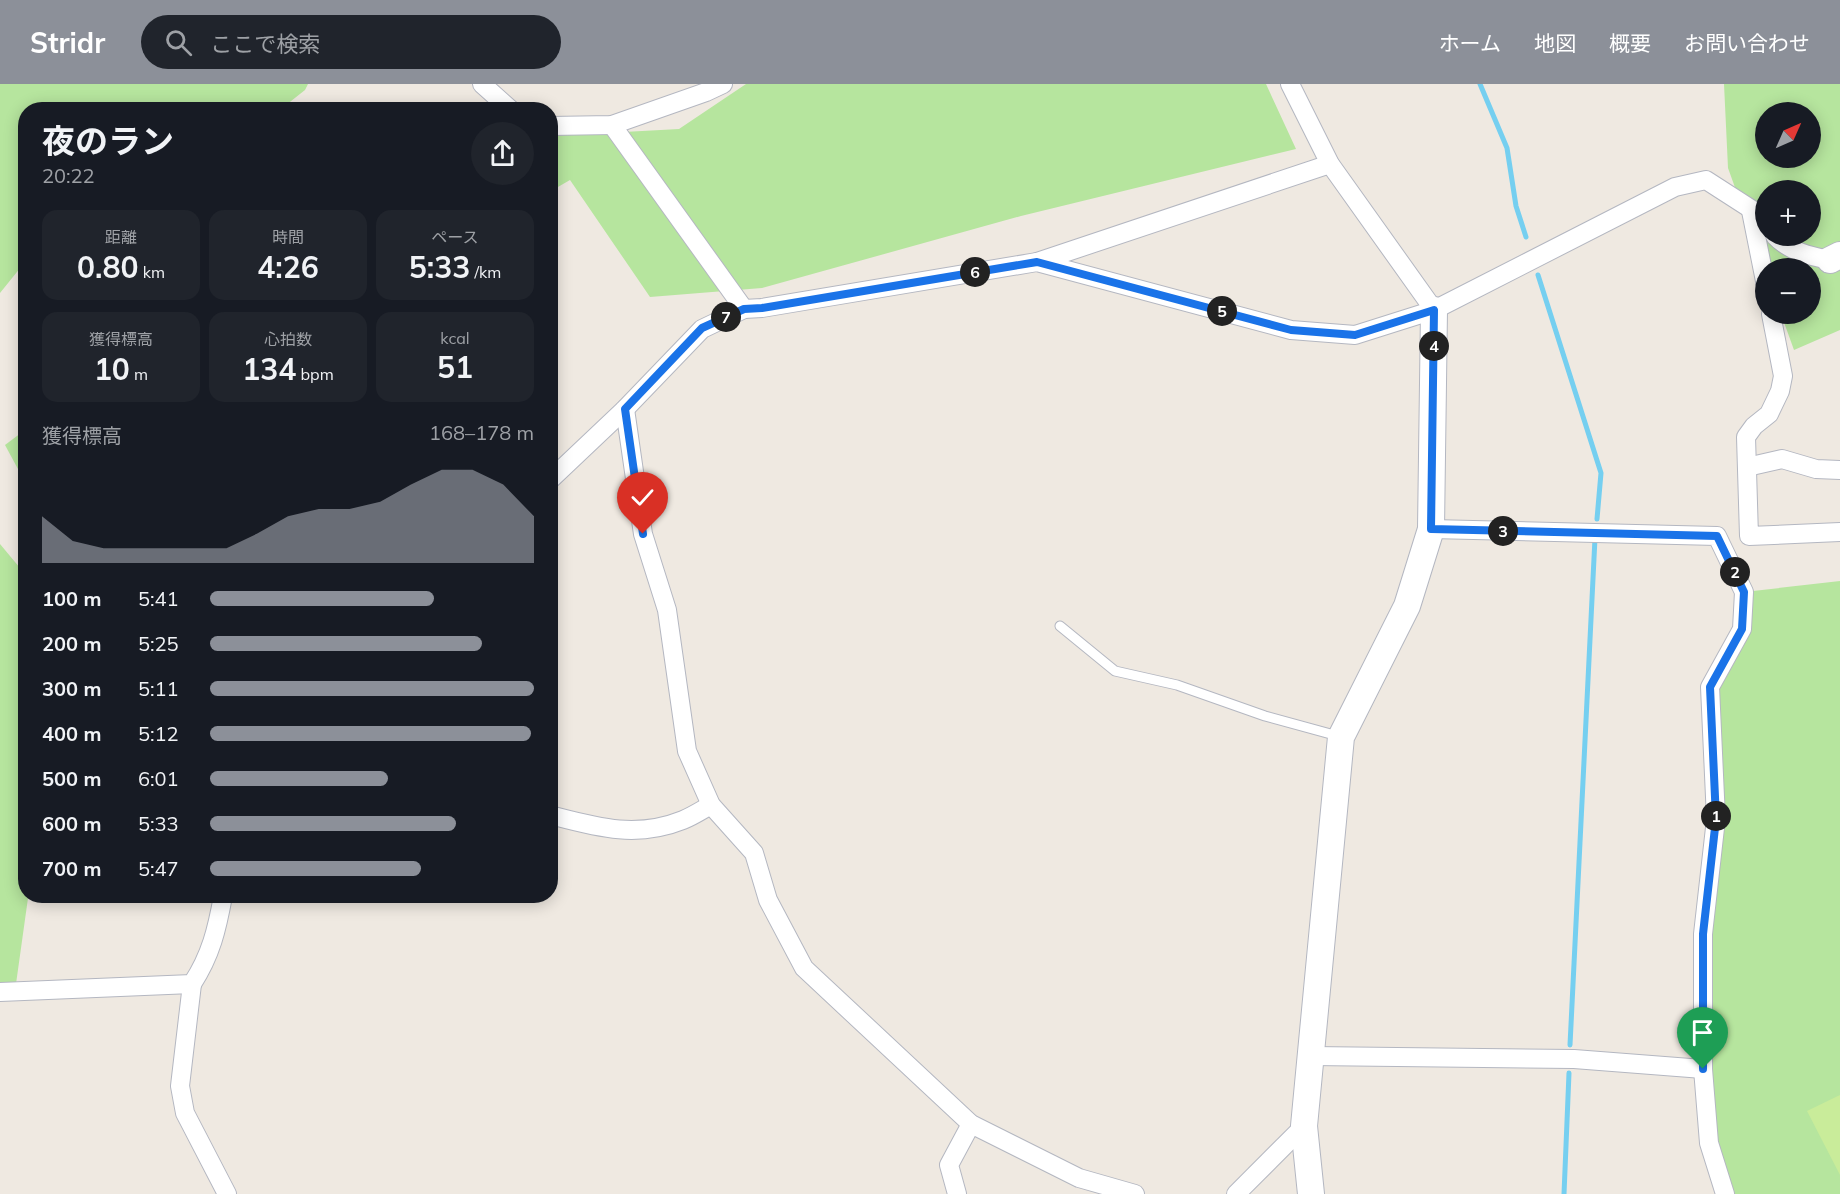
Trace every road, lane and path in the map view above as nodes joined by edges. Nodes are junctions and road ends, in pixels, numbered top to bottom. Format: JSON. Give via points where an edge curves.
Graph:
{"nodes":[{"id":1,"x":482,"y":84,"type":"edge"},
{"id":2,"x":723,"y":84,"type":"edge"},
{"id":3,"x":1290,"y":84,"type":"edge"},
{"id":4,"x":502,"y":102,"type":"edge"},
{"id":5,"x":612,"y":124,"type":"junction"},
{"id":6,"x":558,"y":126,"type":"edge"},
{"id":7,"x":1330,"y":164,"type":"junction"},
{"id":8,"x":1751,"y":209,"type":"junction"},
{"id":9,"x":1755,"y":213,"type":"edge"},
{"id":10,"x":1787,"y":246,"type":"edge"},
{"id":11,"x":1761,"y":258,"type":"edge"},
{"id":12,"x":1835,"y":258,"type":"edge"},
{"id":13,"x":1037,"y":262,"type":"junction"},
{"id":14,"x":744,"y":309,"type":"junction"},
{"id":15,"x":1434,"y":310,"type":"junction"},
{"id":16,"x":1773,"y":324,"type":"edge"},
{"id":17,"x":625,"y":409,"type":"junction"},
{"id":18,"x":1748,"y":467,"type":"junction"},
{"id":19,"x":1840,"y":470,"type":"edge"},
{"id":20,"x":558,"y":472,"type":"edge"},
{"id":21,"x":1431,"y":529,"type":"junction"},
{"id":22,"x":1840,"y":532,"type":"edge"},
{"id":23,"x":1060,"y":626,"type":"dead end"},
{"id":24,"x":1341,"y":737,"type":"junction"},
{"id":25,"x":711,"y":805,"type":"junction"},
{"id":26,"x":558,"y":817,"type":"edge"},
{"id":27,"x":222,"y":903,"type":"edge"},
{"id":28,"x":192,"y":984,"type":"junction"},
{"id":29,"x":0,"y":992,"type":"edge"},
{"id":30,"x":1311,"y":1056,"type":"junction"},
{"id":31,"x":1703,"y":1069,"type":"junction"},
{"id":32,"x":971,"y":1124,"type":"junction"},
{"id":33,"x":1304,"y":1126,"type":"junction"},
{"id":34,"x":227,"y":1194,"type":"edge"},
{"id":35,"x":957,"y":1194,"type":"edge"},
{"id":36,"x":1135,"y":1194,"type":"edge"},
{"id":37,"x":1236,"y":1194,"type":"edge"},
{"id":38,"x":1311,"y":1194,"type":"edge"},
{"id":39,"x":1725,"y":1194,"type":"edge"}],
"edges":[{"from":1,"to":4,"type":"street"},
{"from":2,"to":5,"type":"street"},
{"from":3,"to":7,"type":"street"},
{"from":5,"to":6,"type":"street"},
{"from":5,"to":14,"type":"street"},
{"from":7,"to":13,"type":"street"},
{"from":7,"to":15,"type":"street"},
{"from":8,"to":9,"type":"street"},
{"from":8,"to":11,"type":"street"},
{"from":8,"to":15,"type":"street","via":[[1706,180],[1675,187]]},
{"from":10,"to":12,"type":"street","via":[[1806,255]]},
{"from":13,"to":14,"type":"street"},
{"from":13,"to":15,"type":"street","via":[[1291,330],[1355,335]]},
{"from":14,"to":17,"type":"street","via":[[702,328]]},
{"from":15,"to":21,"type":"street"},
{"from":16,"to":18,"type":"street","via":[[1783,376],[1769,414],[1746,437]]},
{"from":17,"to":20,"type":"street"},
{"from":17,"to":25,"type":"street","via":[[643,534],[667,610],[687,751]]},
{"from":18,"to":19,"type":"street","via":[[1782,459],[1816,469]]},
{"from":18,"to":22,"type":"street","via":[[1749,536]]},
{"from":21,"to":24,"type":"street","via":[[1407,606]]},
{"from":21,"to":31,"type":"street","via":[[1717,536],[1744,592],[1742,629],[1710,687],[1716,819],[1703,934]]},
{"from":23,"to":24,"type":"lane","via":[[1115,671],[1177,685]]},
{"from":24,"to":30,"type":"street"},
{"from":25,"to":26,"type":"street","via":[[684,820],[633,831],[600,828]]},
{"from":25,"to":32,"type":"street","via":[[754,853],[768,900],[804,968]]},
{"from":27,"to":28,"type":"street","via":[[215,939]]},
{"from":28,"to":29,"type":"street"},
{"from":28,"to":34,"type":"street","via":[[180,1086],[185,1113]]},
{"from":30,"to":31,"type":"street","via":[[1574,1059]]},
{"from":30,"to":33,"type":"street"},
{"from":31,"to":39,"type":"street","via":[[1708,1143]]},
{"from":32,"to":35,"type":"street","via":[[949,1165]]},
{"from":32,"to":36,"type":"street","via":[[1079,1178]]},
{"from":33,"to":37,"type":"street"},
{"from":33,"to":38,"type":"street"}]}
